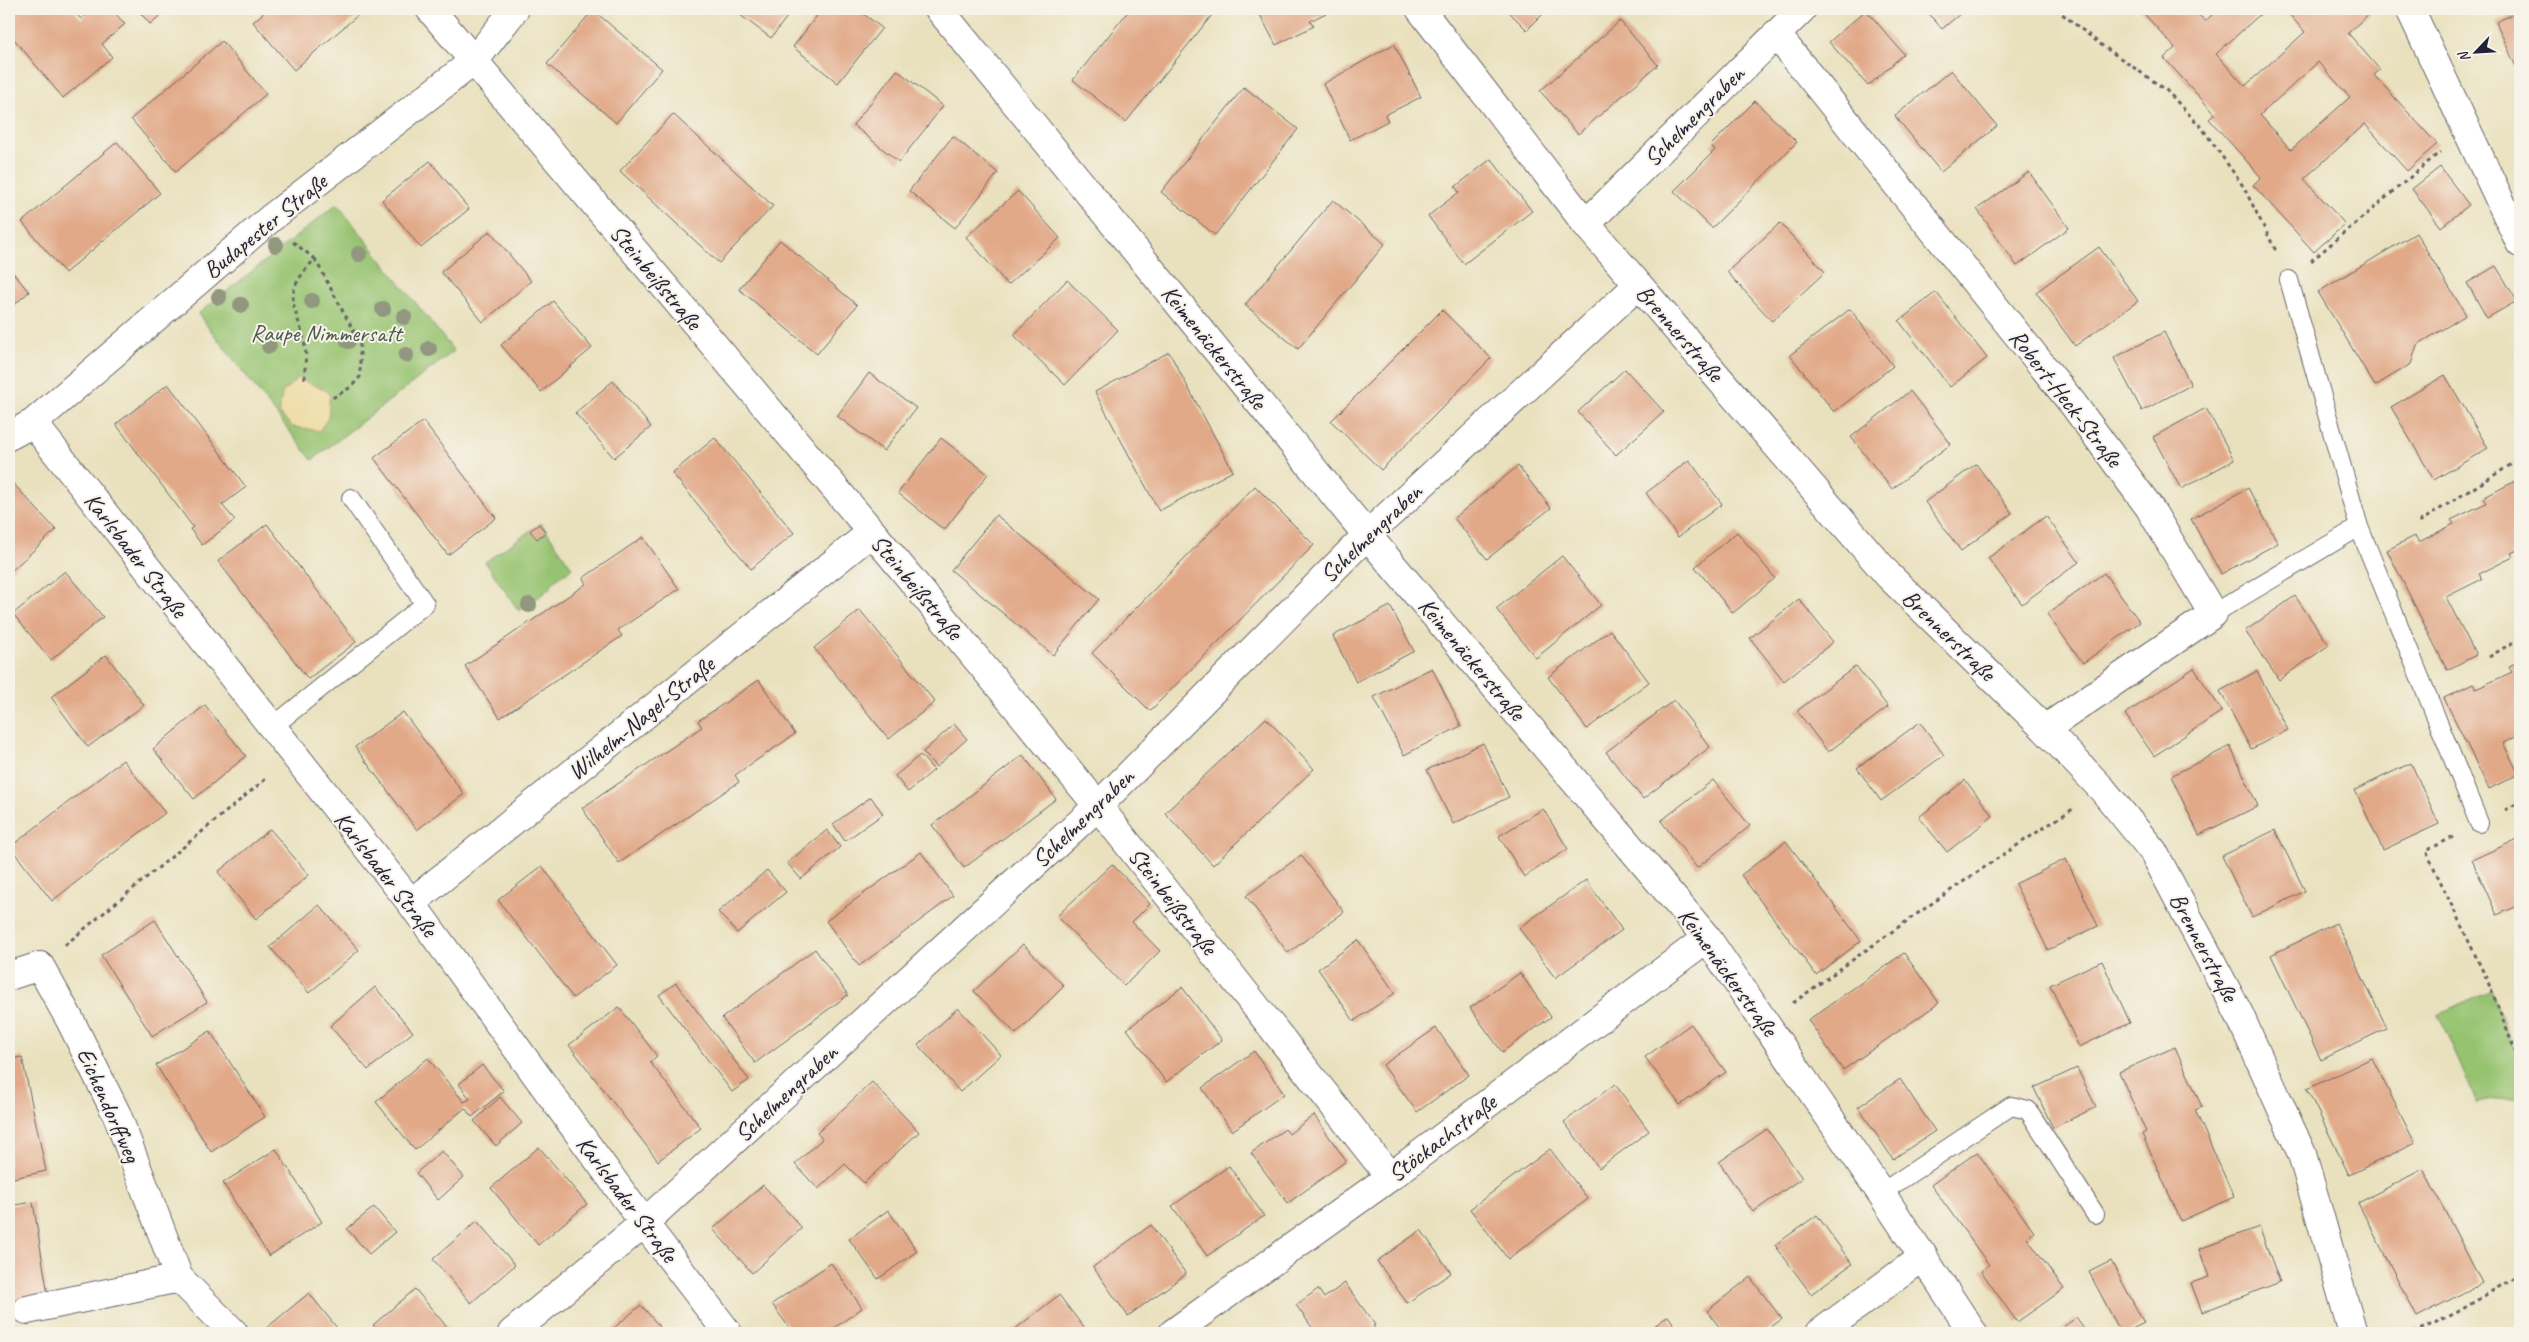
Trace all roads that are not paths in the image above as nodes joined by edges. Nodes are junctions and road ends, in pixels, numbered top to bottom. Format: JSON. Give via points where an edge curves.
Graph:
{"nodes":[{"id":1,"x":430,"y":9,"type":"edge"},
{"id":2,"x":515,"y":9,"type":"edge"},
{"id":3,"x":939,"y":9,"type":"edge"},
{"id":4,"x":1420,"y":9,"type":"edge"},
{"id":5,"x":1802,"y":9,"type":"edge"},
{"id":6,"x":2410,"y":9,"type":"edge"},
{"id":7,"x":1776,"y":34,"type":"junction"},
{"id":8,"x":474,"y":61,"type":"junction"},
{"id":9,"x":1586,"y":224,"type":"junction"},
{"id":10,"x":2520,"y":244,"type":"edge"},
{"id":11,"x":2289,"y":280,"type":"road end"},
{"id":12,"x":1638,"y":285,"type":"junction"},
{"id":13,"x":33,"y":423,"type":"junction"},
{"id":14,"x":9,"y":436,"type":"edge"},
{"id":15,"x":351,"y":498,"type":"dead end"},
{"id":16,"x":2358,"y":527,"type":"junction"},
{"id":17,"x":872,"y":532,"type":"junction"},
{"id":18,"x":1367,"y":534,"type":"junction"},
{"id":19,"x":2214,"y":614,"type":"junction"},
{"id":20,"x":270,"y":728,"type":"junction"},
{"id":21,"x":2045,"y":729,"type":"junction"},
{"id":22,"x":1098,"y":806,"type":"junction"},
{"id":23,"x":2479,"y":823,"type":"road end"},
{"id":24,"x":411,"y":903,"type":"junction"},
{"id":25,"x":1707,"y":938,"type":"junction"},
{"id":26,"x":9,"y":976,"type":"edge"},
{"id":27,"x":1390,"y":1177,"type":"junction"},
{"id":28,"x":1881,"y":1193,"type":"junction"},
{"id":29,"x":2094,"y":1214,"type":"dead end"},
{"id":30,"x":644,"y":1223,"type":"junction"},
{"id":31,"x":1924,"y":1256,"type":"junction"},
{"id":32,"x":179,"y":1278,"type":"junction"},
{"id":33,"x":27,"y":1310,"type":"dead end"},
{"id":34,"x":234,"y":1333,"type":"edge"},
{"id":35,"x":512,"y":1333,"type":"edge"},
{"id":36,"x":728,"y":1333,"type":"edge"},
{"id":37,"x":1172,"y":1333,"type":"edge"},
{"id":38,"x":1820,"y":1333,"type":"edge"},
{"id":39,"x":1973,"y":1333,"type":"edge"},
{"id":40,"x":2353,"y":1333,"type":"edge"}],
"edges":[{"from":1,"to":8,"type":"street","name":"Steinbeißstraße"},
{"from":2,"to":8,"type":"street","name":"Budapester Straße"},
{"from":3,"to":18,"type":"street","name":"Keimenäckerstraße"},
{"from":4,"to":9,"type":"street","name":"Brennerstraße"},
{"from":5,"to":7,"type":"street","name":"Schelmengraben"},
{"from":6,"to":10,"type":"street"},
{"from":7,"to":9,"type":"street","name":"Schelmengraben"},
{"from":7,"to":19,"type":"street","name":"Robert-Heck-Straße","via":[[2073,404],[2149,507]]},
{"from":8,"to":13,"type":"street","name":"Budapester Straße","via":[[271,218]]},
{"from":8,"to":17,"type":"street","name":"Steinbeißstraße"},
{"from":9,"to":12,"type":"street","name":"Brennerstraße"},
{"from":11,"to":16,"type":"lane"},
{"from":12,"to":18,"type":"street","name":"Schelmengraben"},
{"from":12,"to":21,"type":"street","name":"Brennerstraße","via":[[1889,576]]},
{"from":13,"to":14,"type":"street","name":"Budapester Straße"},
{"from":13,"to":20,"type":"street","name":"Karlsbader Straße"},
{"from":15,"to":20,"type":"lane","via":[[425,604]]},
{"from":16,"to":19,"type":"lane"},
{"from":16,"to":23,"type":"lane"},
{"from":17,"to":22,"type":"street","name":"Steinbeißstraße"},
{"from":17,"to":24,"type":"street","name":"Wilhelm-Nagel-Straße"},
{"from":18,"to":22,"type":"street","name":"Schelmengraben"},
{"from":18,"to":25,"type":"street","name":"Keimenäckerstraße"},
{"from":19,"to":21,"type":"street"},
{"from":20,"to":24,"type":"street","name":"Karlsbader Straße"},
{"from":21,"to":40,"type":"street","name":"Brennerstraße","via":[[2103,790],[2153,851],[2239,1014],[2302,1154]]},
{"from":22,"to":27,"type":"street","name":"Steinbeißstraße"},
{"from":22,"to":30,"type":"street","name":"Schelmengraben"},
{"from":24,"to":30,"type":"street","name":"Karlsbader Straße"},
{"from":25,"to":27,"type":"street","name":"Stöckachstraße"},
{"from":25,"to":28,"type":"street","name":"Keimenäckerstraße"},
{"from":26,"to":32,"type":"street","name":"Eichendorffweg","via":[[40,966],[72,1022],[117,1115]]},
{"from":27,"to":37,"type":"street","name":"Stöckachstraße"},
{"from":28,"to":29,"type":"lane","via":[[2011,1106],[2028,1110]]},
{"from":28,"to":31,"type":"street","name":"Keimenäckerstraße"},
{"from":30,"to":35,"type":"street","name":"Schelmengraben"},
{"from":30,"to":36,"type":"street","name":"Karlsbader Straße"},
{"from":31,"to":38,"type":"street"},
{"from":31,"to":39,"type":"street","name":"Keimenäckerstraße"},
{"from":32,"to":33,"type":"street"},
{"from":32,"to":34,"type":"street","name":"Eichendorffweg"}]}
